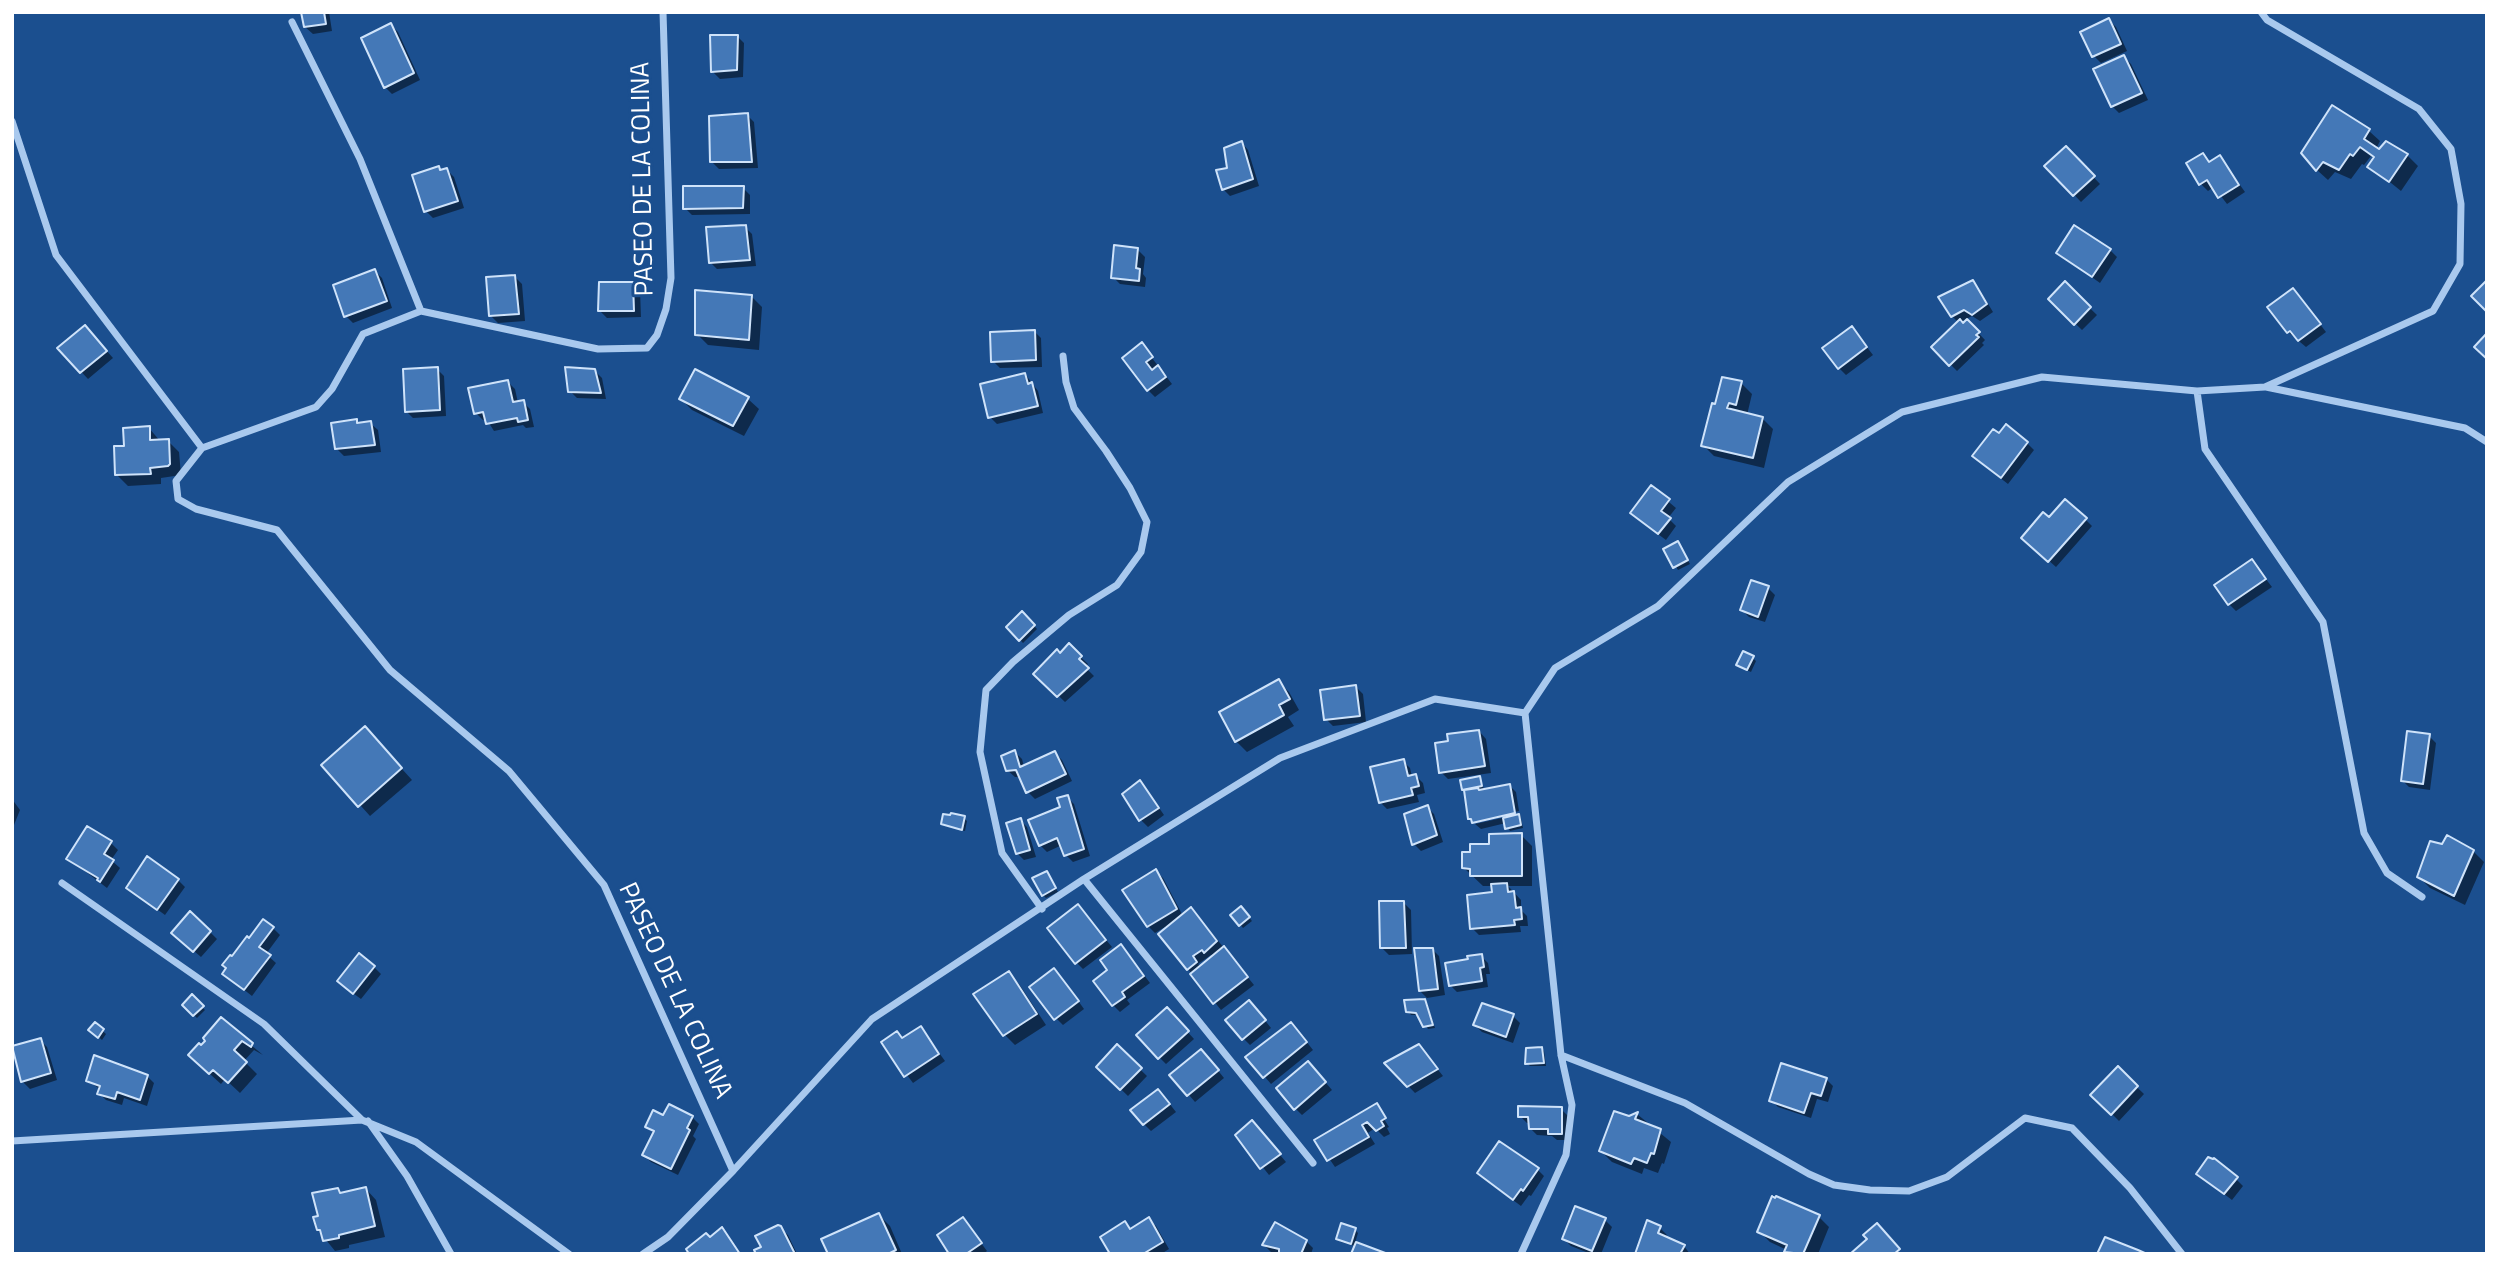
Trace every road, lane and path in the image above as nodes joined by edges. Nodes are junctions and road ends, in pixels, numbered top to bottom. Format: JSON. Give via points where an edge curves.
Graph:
{"nodes":[{"id":1,"x":663,"y":12,"type":"edge"},
{"id":2,"x":2261,"y":12,"type":"edge"},
{"id":3,"x":292,"y":22,"type":"dead end"},
{"id":4,"x":12,"y":121,"type":"edge"},
{"id":5,"x":421,"y":311,"type":"junction"},
{"id":6,"x":1063,"y":356,"type":"dead end"},
{"id":7,"x":2266,"y":387,"type":"junction"},
{"id":8,"x":2197,"y":391,"type":"junction"},
{"id":9,"x":2487,"y":442,"type":"edge"},
{"id":10,"x":202,"y":448,"type":"junction"},
{"id":11,"x":1525,"y":712,"type":"junction"},
{"id":12,"x":1084,"y":879,"type":"junction"},
{"id":13,"x":62,"y":883,"type":"dead end"},
{"id":14,"x":2422,"y":897,"type":"dead end"},
{"id":15,"x":1042,"y":909,"type":"junction"},
{"id":16,"x":1561,"y":1055,"type":"junction"},
{"id":17,"x":365,"y":1120,"type":"junction"},
{"id":18,"x":12,"y":1142,"type":"edge"},
{"id":19,"x":1313,"y":1163,"type":"dead end"},
{"id":20,"x":733,"y":1171,"type":"junction"},
{"id":21,"x":451,"y":1254,"type":"edge"},
{"id":22,"x":569,"y":1254,"type":"edge"},
{"id":23,"x":643,"y":1254,"type":"edge"},
{"id":24,"x":1521,"y":1254,"type":"edge"},
{"id":25,"x":2182,"y":1254,"type":"edge"}],
"edges":[{"from":1,"to":5,"type":"street","name":"PASEO DE LA COLINA","via":[[671,278],[666,309],[647,348],[598,349]]},
{"from":2,"to":7,"type":"street","via":[[2267,20],[2419,109],[2451,149],[2461,204],[2460,264],[2432,311]]},
{"from":3,"to":5,"type":"street","via":[[360,159]]},
{"from":4,"to":10,"type":"street","via":[[56,255]]},
{"from":5,"to":10,"type":"street","via":[[363,334],[316,407]]},
{"from":6,"to":15,"type":"street","via":[[1074,408],[1112,460],[1147,522],[1141,552],[1117,585],[1069,615],[986,690],[980,752],[1002,853]]},
{"from":7,"to":8,"type":"street"},
{"from":7,"to":9,"type":"street","via":[[2465,428]]},
{"from":8,"to":11,"type":"street","via":[[2042,377],[1902,412],[1788,482],[1658,606],[1555,668]]},
{"from":8,"to":14,"type":"street","via":[[2205,449],[2323,622],[2364,833],[2387,873]]},
{"from":10,"to":20,"type":"street","name":"PASEO DE LA COLINA","via":[[176,481],[178,499],[196,509],[277,530],[390,670],[509,771],[604,885]]},
{"from":11,"to":12,"type":"street","via":[[1435,699],[1280,758]]},
{"from":11,"to":16,"type":"street"},
{"from":12,"to":15,"type":"street"},
{"from":12,"to":19,"type":"street"},
{"from":13,"to":17,"type":"street","via":[[264,1024]]},
{"from":15,"to":20,"type":"street","via":[[873,1019]]},
{"from":16,"to":24,"type":"street","via":[[1572,1105],[1566,1155]]},
{"from":16,"to":25,"type":"street","via":[[1685,1103],[1834,1185],[1909,1191],[1947,1177],[2025,1118],[2072,1128],[2130,1188]]},
{"from":17,"to":18,"type":"street"},
{"from":17,"to":21,"type":"street","via":[[407,1176]]},
{"from":17,"to":22,"type":"street","via":[[416,1142]]},
{"from":20,"to":23,"type":"street","via":[[668,1237]]}]}
